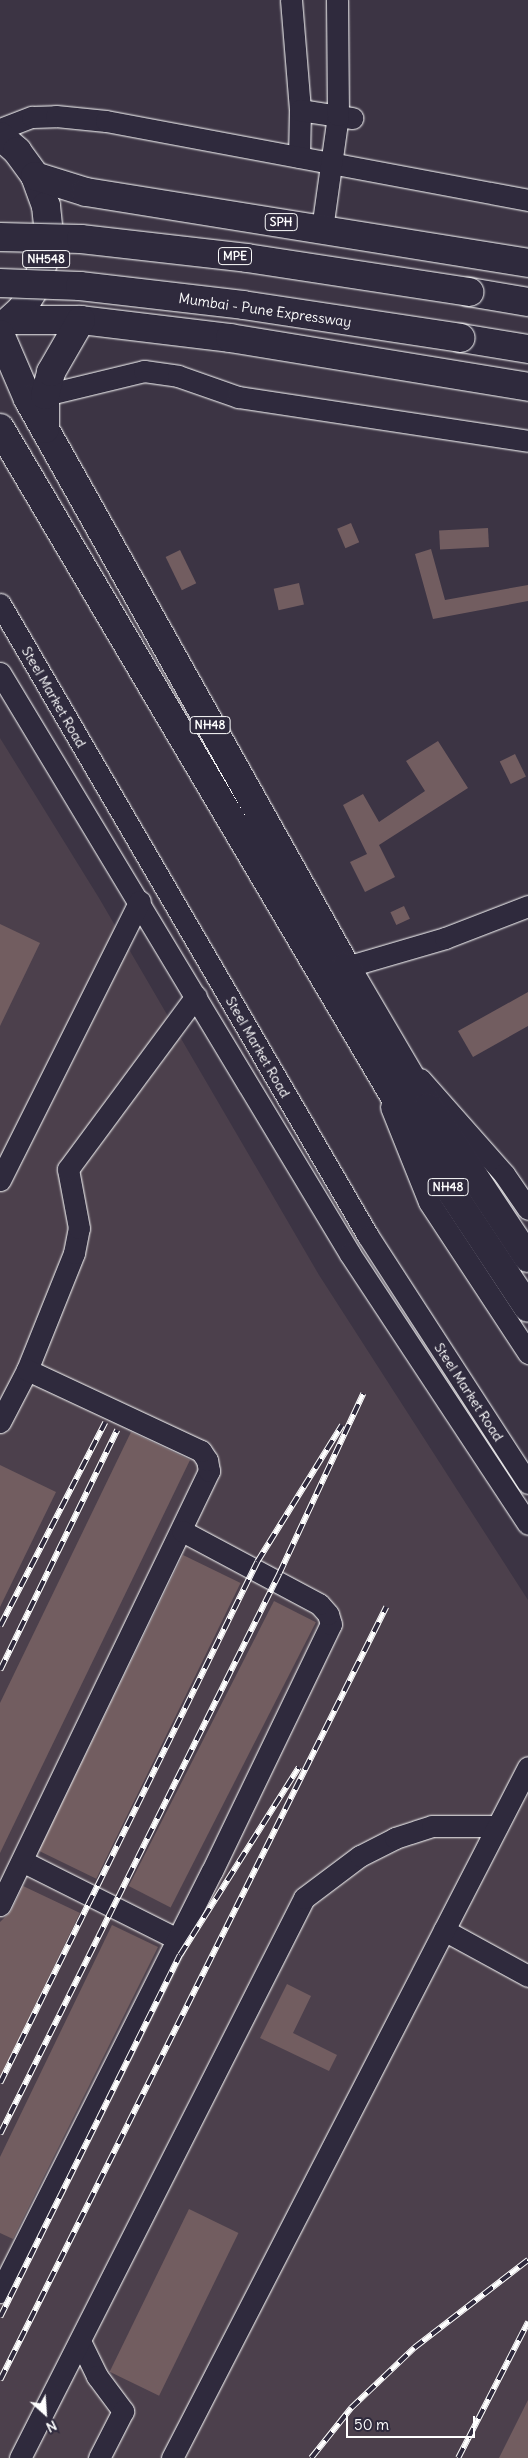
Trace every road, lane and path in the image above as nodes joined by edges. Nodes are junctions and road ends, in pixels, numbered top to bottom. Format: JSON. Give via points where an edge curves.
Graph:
{"nodes":[{"id":1,"x":292,"y":0,"type":"edge"},
{"id":2,"x":337,"y":0,"type":"edge"},
{"id":3,"x":349,"y":0,"type":"edge"},
{"id":4,"x":300,"y":110,"type":"junction"},
{"id":5,"x":345,"y":117,"type":"junction"},
{"id":6,"x":0,"y":129,"type":"edge"},
{"id":7,"x":0,"y":136,"type":"edge"},
{"id":8,"x":299,"y":157,"type":"junction"},
{"id":9,"x":342,"y":164,"type":"junction"},
{"id":10,"x":35,"y":176,"type":"junction"},
{"id":11,"x":528,"y":200,"type":"edge"},
{"id":12,"x":322,"y":229,"type":"junction"},
{"id":13,"x":0,"y":237,"type":"edge"},
{"id":14,"x":528,"y":263,"type":"edge"},
{"id":15,"x":0,"y":283,"type":"edge"},
{"id":16,"x":528,"y":302,"type":"edge"},
{"id":17,"x":81,"y":320,"type":"junction"},
{"id":18,"x":4,"y":328,"type":"edge"},
{"id":19,"x":528,"y":349,"type":"edge"},
{"id":20,"x":528,"y":387,"type":"edge"},
{"id":21,"x":45,"y":395,"type":"junction"},
{"id":22,"x":0,"y":428,"type":"edge"},
{"id":23,"x":45,"y":429,"type":"junction"},
{"id":24,"x":528,"y":442,"type":"edge"},
{"id":25,"x":0,"y":604,"type":"edge"},
{"id":26,"x":0,"y":673,"type":"edge"},
{"id":27,"x":140,"y":901,"type":"junction"},
{"id":28,"x":528,"y":906,"type":"edge"},
{"id":29,"x":346,"y":967,"type":"junction"},
{"id":30,"x":196,"y":996,"type":"junction"},
{"id":31,"x":384,"y":1056,"type":"junction"},
{"id":32,"x":0,"y":1180,"type":"edge"},
{"id":33,"x":528,"y":1209,"type":"edge"},
{"id":34,"x":528,"y":1258,"type":"edge"},
{"id":35,"x":528,"y":1308,"type":"edge"},
{"id":36,"x":528,"y":1353,"type":"edge"},
{"id":37,"x":27,"y":1370,"type":"junction"},
{"id":38,"x":0,"y":1422,"type":"edge"},
{"id":39,"x":528,"y":1482,"type":"edge"},
{"id":40,"x":528,"y":1524,"type":"edge"},
{"id":41,"x":182,"y":1531,"type":"junction"},
{"id":42,"x":528,"y":1767,"type":"edge"},
{"id":43,"x":497,"y":1826,"type":"junction"},
{"id":44,"x":22,"y":1861,"type":"junction"},
{"id":45,"x":0,"y":1905,"type":"edge"},
{"id":46,"x":444,"y":1930,"type":"junction"},
{"id":47,"x":177,"y":1939,"type":"junction"},
{"id":48,"x":528,"y":1976,"type":"edge"},
{"id":49,"x":3,"y":2278,"type":"edge"},
{"id":50,"x":80,"y":2341,"type":"junction"},
{"id":51,"x":20,"y":2458,"type":"edge"},
{"id":52,"x":98,"y":2458,"type":"edge"},
{"id":53,"x":172,"y":2458,"type":"edge"}],
"edges":[{"from":1,"to":4,"type":"street"},
{"from":2,"to":5,"type":"street"},
{"from":3,"to":5,"type":"street"},
{"from":4,"to":5,"type":"street"},
{"from":4,"to":8,"type":"street"},
{"from":5,"to":9,"type":"street"},
{"from":6,"to":8,"type":"street","via":[[32,117],[56,116],[106,121]]},
{"from":7,"to":10,"type":"highway","number":"NH548","via":[[17,151]]},
{"from":8,"to":9,"type":"street"},
{"from":9,"to":11,"type":"street"},
{"from":9,"to":12,"type":"street"},
{"from":10,"to":12,"type":"highway","number":"SPH","via":[[86,192]]},
{"from":10,"to":18,"type":"highway","number":"NH548","via":[[46,206],[48,252],[38,282]]},
{"from":12,"to":14,"type":"highway","number":"SPH"},
{"from":13,"to":16,"type":"highway","number":"MPE","bridge":true,"via":[[80,239],[247,258]]},
{"from":15,"to":19,"type":"highway","name":"Mumbai - Pune Expressway","bridge":true,"via":[[80,286],[242,305]]},
{"from":17,"to":18,"type":"highway"},
{"from":17,"to":20,"type":"highway","via":[[230,338]]},
{"from":17,"to":21,"type":"highway","via":[[61,351]]},
{"from":18,"to":23,"type":"highway","number":"NH48","via":[[28,399]]},
{"from":21,"to":23,"type":"highway"},
{"from":21,"to":24,"type":"street","via":[[144,371],[178,376],[238,397]]},
{"from":22,"to":31,"type":"highway","number":"NH48"},
{"from":23,"to":29,"type":"highway","number":"NH48"},
{"from":25,"to":39,"type":"street","name":"Steel Market Road","via":[[368,1236]]},
{"from":26,"to":27,"type":"street","name":"Steel Market Road"},
{"from":27,"to":30,"type":"street","name":"Steel Market Road"},
{"from":27,"to":32,"type":"street"},
{"from":28,"to":29,"type":"street","via":[[446,938]]},
{"from":29,"to":31,"type":"highway","number":"NH48"},
{"from":30,"to":37,"type":"street","via":[[68,1169],[79,1228],[74,1253]]},
{"from":30,"to":40,"type":"street","name":"Steel Market Road","via":[[350,1254]]},
{"from":31,"to":33,"type":"street","via":[[504,1174]]},
{"from":31,"to":34,"type":"highway","number":"NH48"},
{"from":31,"to":35,"type":"highway","number":"NH48","via":[[450,1190]]},
{"from":31,"to":36,"type":"street","via":[[429,1202]]},
{"from":37,"to":38,"type":"street"},
{"from":37,"to":41,"type":"street","via":[[200,1451],[207,1460],[208,1470]]},
{"from":41,"to":44,"type":"street"},
{"from":41,"to":47,"type":"street","via":[[319,1604],[328,1614],[331,1624],[320,1653]]},
{"from":42,"to":43,"type":"street"},
{"from":43,"to":46,"type":"street"},
{"from":43,"to":50,"type":"street","via":[[432,1826],[396,1838],[360,1856],[304,1898]]},
{"from":44,"to":45,"type":"street"},
{"from":44,"to":47,"type":"street"},
{"from":46,"to":48,"type":"street"},
{"from":46,"to":53,"type":"street"},
{"from":47,"to":49,"type":"street"},
{"from":50,"to":51,"type":"street"},
{"from":50,"to":52,"type":"street","via":[[97,2376],[123,2411]]}]}
